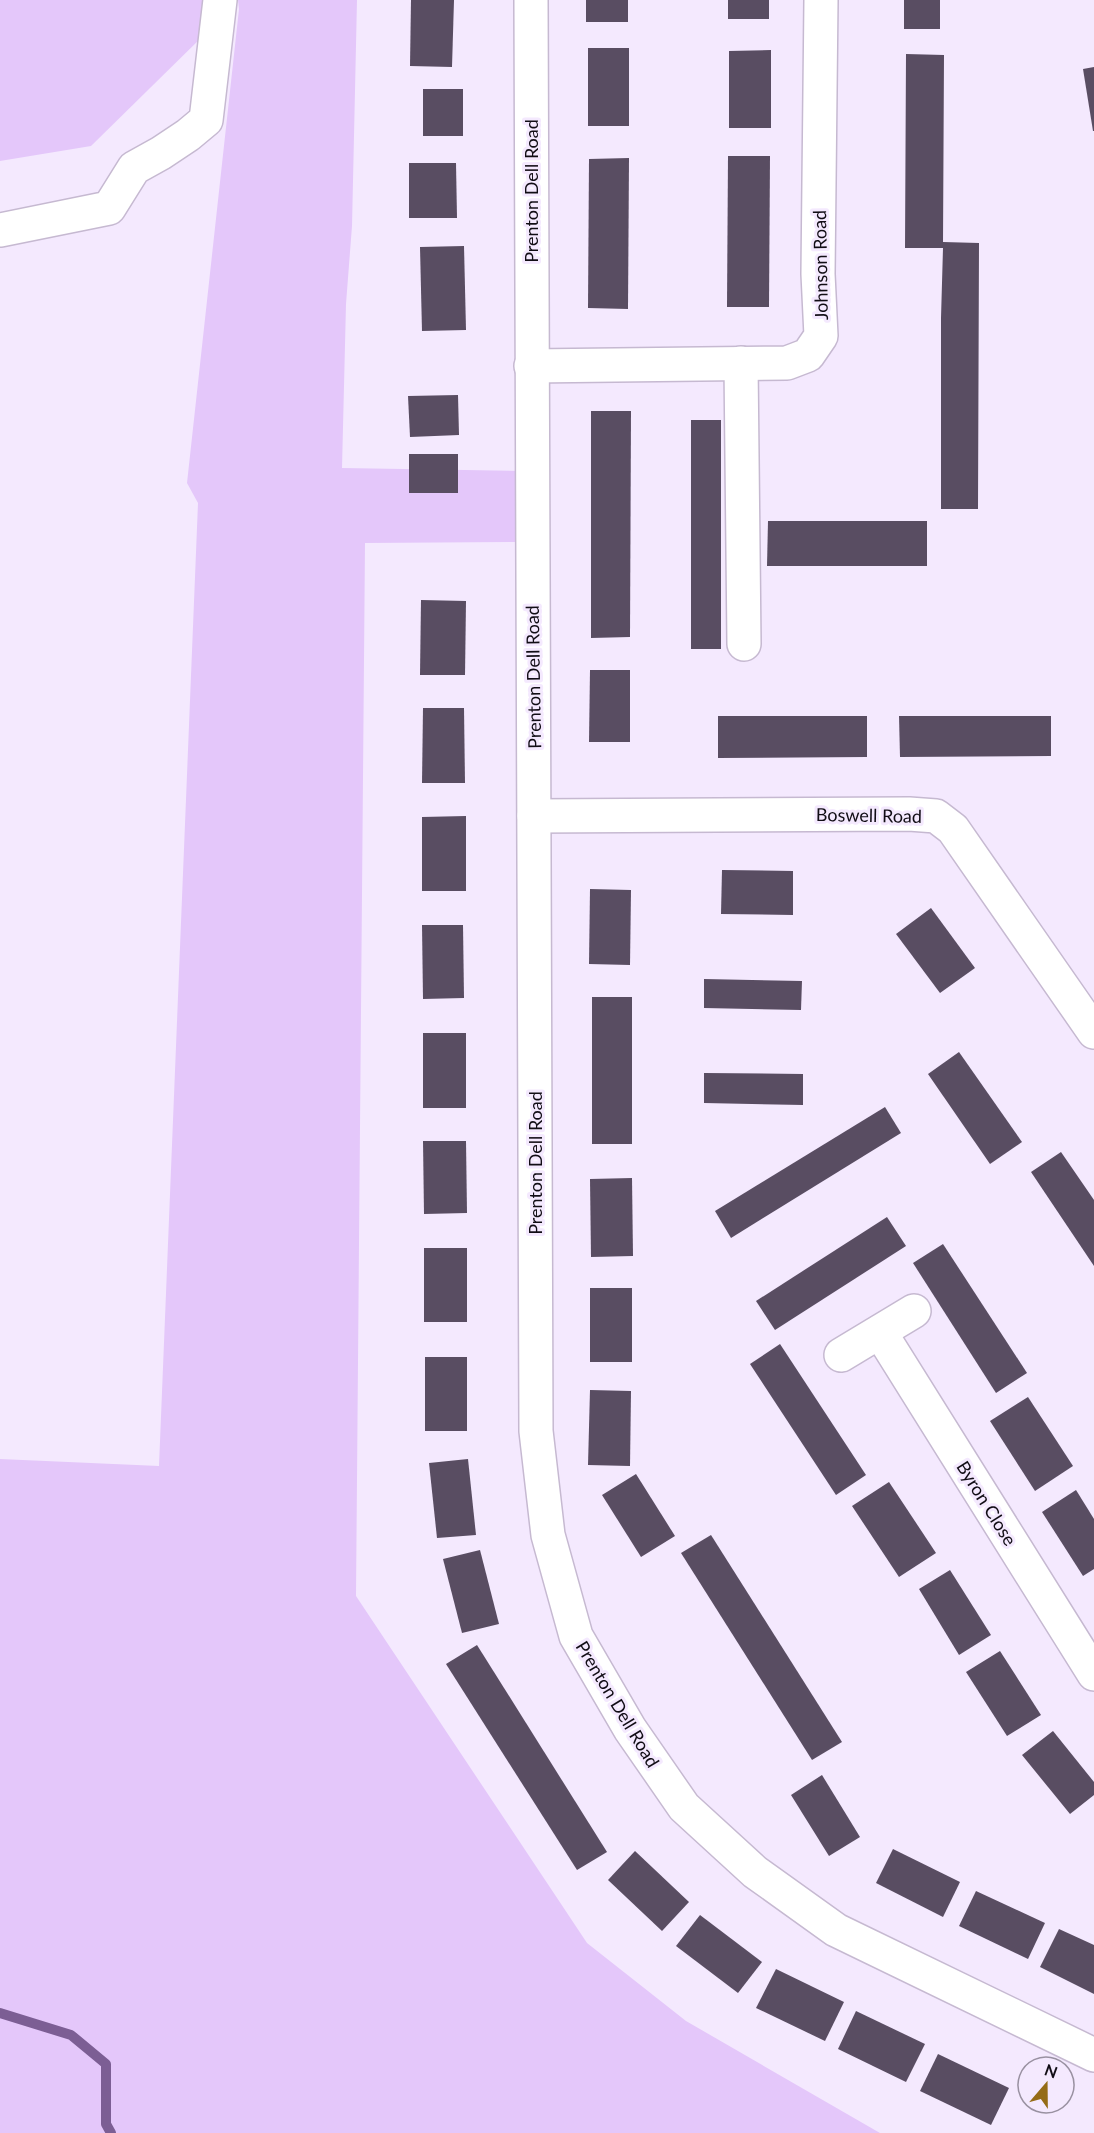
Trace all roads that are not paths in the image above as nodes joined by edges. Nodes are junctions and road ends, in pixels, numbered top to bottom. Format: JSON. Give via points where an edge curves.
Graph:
{"nodes":[{"id":1,"x":220,"y":0,"type":"edge"},
{"id":2,"x":531,"y":0,"type":"edge"},
{"id":3,"x":821,"y":0,"type":"edge"},
{"id":4,"x":0,"y":230,"type":"edge"},
{"id":5,"x":741,"y":363,"type":"junction"},
{"id":6,"x":531,"y":366,"type":"junction"},
{"id":7,"x":744,"y":644,"type":"dead end"},
{"id":8,"x":534,"y":816,"type":"junction"},
{"id":9,"x":1094,"y":1032,"type":"edge"},
{"id":10,"x":914,"y":1311,"type":"dead end"},
{"id":11,"x":880,"y":1332,"type":"junction"},
{"id":12,"x":842,"y":1355,"type":"dead end"},
{"id":13,"x":1094,"y":1674,"type":"edge"},
{"id":14,"x":1094,"y":2055,"type":"edge"}],
"edges":[{"from":1,"to":4,"type":"street","via":[[206,120],[134,168],[109,208]]},
{"from":2,"to":6,"type":"street","name":"Prenton Dell Road"},
{"from":3,"to":5,"type":"street","name":"Johnson Road","via":[[821,336],[808,356],[787,363]]},
{"from":5,"to":6,"type":"street","name":"Johnson Road"},
{"from":5,"to":7,"type":"street"},
{"from":6,"to":8,"type":"street","name":"Prenton Dell Road"},
{"from":8,"to":9,"type":"street","name":"Boswell Road","via":[[936,816],[953,829]]},
{"from":8,"to":14,"type":"street","name":"Prenton Dell Road","via":[[536,1431],[548,1535],[576,1636],[630,1729],[684,1807],[755,1872],[836,1930]]},
{"from":10,"to":11,"type":"street"},
{"from":11,"to":12,"type":"street"},
{"from":11,"to":13,"type":"street","name":"Byron Close"}]}
